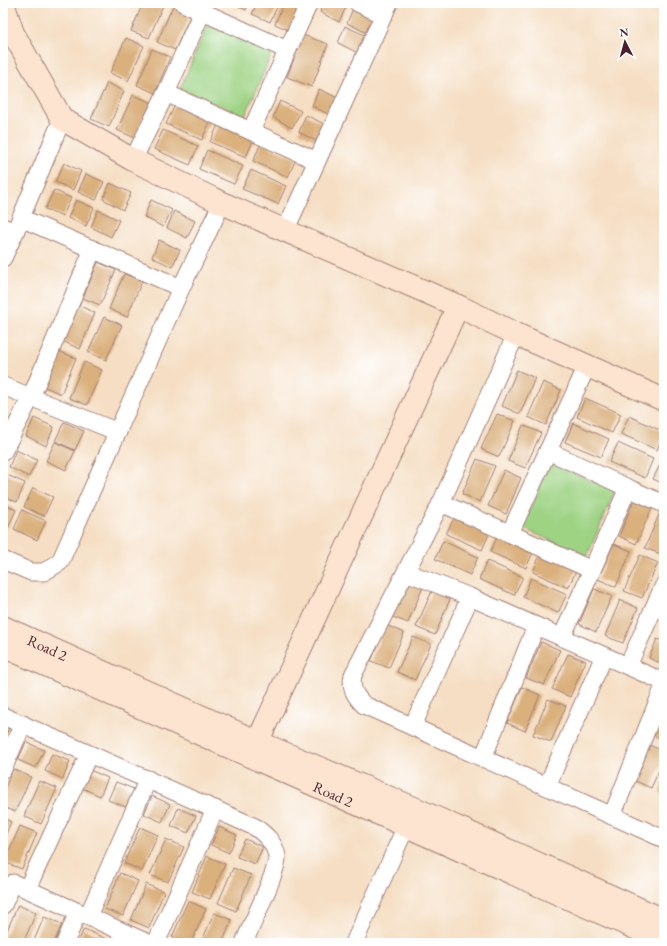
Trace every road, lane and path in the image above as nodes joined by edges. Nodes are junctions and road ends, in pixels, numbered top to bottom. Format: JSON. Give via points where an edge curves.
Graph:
{"nodes":[{"id":1,"x":3,"y":3,"type":"edge"},
{"id":2,"x":183,"y":3,"type":"edge"},
{"id":3,"x":308,"y":3,"type":"edge"},
{"id":4,"x":358,"y":3,"type":"edge"},
{"id":5,"x":387,"y":9,"type":"edge"},
{"id":6,"x":202,"y":12,"type":"junction"},
{"id":7,"x":287,"y":50,"type":"junction"},
{"id":8,"x":166,"y":93,"type":"junction"},
{"id":9,"x":62,"y":119,"type":"junction"},
{"id":10,"x":251,"y":131,"type":"junction"},
{"id":11,"x":133,"y":160,"type":"junction"},
{"id":12,"x":317,"y":161,"type":"junction"},
{"id":13,"x":222,"y":203,"type":"junction"},
{"id":14,"x":13,"y":225,"type":"edge"},
{"id":15,"x":285,"y":231,"type":"junction"},
{"id":16,"x":93,"y":249,"type":"junction"},
{"id":17,"x":3,"y":258,"type":"edge"},
{"id":18,"x":181,"y":288,"type":"junction"},
{"id":19,"x":458,"y":306,"type":"junction"},
{"id":20,"x":516,"y":334,"type":"junction"},
{"id":21,"x":587,"y":366,"type":"junction"},
{"id":22,"x":3,"y":386,"type":"edge"},
{"id":23,"x":31,"y":397,"type":"junction"},
{"id":24,"x":663,"y":397,"type":"edge"},
{"id":25,"x":118,"y":432,"type":"junction"},
{"id":26,"x":548,"y":450,"type":"junction"},
{"id":27,"x":3,"y":452,"type":"edge"},
{"id":28,"x":628,"y":488,"type":"junction"},
{"id":29,"x":441,"y":503,"type":"junction"},
{"id":30,"x":664,"y":504,"type":"edge"},
{"id":31,"x":510,"y":533,"type":"junction"},
{"id":32,"x":3,"y":560,"type":"edge"},
{"id":33,"x":592,"y":570,"type":"junction"},
{"id":34,"x":406,"y":572,"type":"junction"},
{"id":35,"x":663,"y":591,"type":"edge"},
{"id":36,"x":470,"y":597,"type":"junction"},
{"id":37,"x":536,"y":626,"type":"junction"},
{"id":38,"x":3,"y":627,"type":"edge"},
{"id":39,"x":562,"y":637,"type":"junction"},
{"id":40,"x":3,"y":646,"type":"edge"},
{"id":41,"x":604,"y":656,"type":"junction"},
{"id":42,"x":628,"y":666,"type":"junction"},
{"id":43,"x":664,"y":682,"type":"edge"},
{"id":44,"x":664,"y":686,"type":"edge"},
{"id":45,"x":3,"y":716,"type":"edge"},
{"id":46,"x":23,"y":724,"type":"junction"},
{"id":47,"x":413,"y":727,"type":"junction"},
{"id":48,"x":254,"y":749,"type":"junction"},
{"id":49,"x":89,"y":754,"type":"junction"},
{"id":50,"x":483,"y":758,"type":"junction"},
{"id":51,"x":3,"y":769,"type":"edge"},
{"id":52,"x":148,"y":779,"type":"junction"},
{"id":53,"x":547,"y":786,"type":"junction"},
{"id":54,"x":215,"y":809,"type":"junction"},
{"id":55,"x":612,"y":816,"type":"junction"},
{"id":56,"x":410,"y":817,"type":"junction"},
{"id":57,"x":664,"y":839,"type":"edge"},
{"id":58,"x":14,"y":883,"type":"edge"},
{"id":59,"x":3,"y":905,"type":"edge"},
{"id":60,"x":83,"y":914,"type":"junction"},
{"id":61,"x":664,"y":920,"type":"edge"},
{"id":62,"x":664,"y":941,"type":"edge"},
{"id":63,"x":65,"y":943,"type":"edge"},
{"id":64,"x":148,"y":943,"type":"edge"},
{"id":65,"x":156,"y":943,"type":"edge"},
{"id":66,"x":244,"y":943,"type":"edge"},
{"id":67,"x":354,"y":943,"type":"edge"}],
"edges":[{"from":1,"to":9,"type":"street","via":[[13,33]]},
{"from":2,"to":6,"type":"street"},
{"from":3,"to":7,"type":"street"},
{"from":4,"to":5,"type":"street"},
{"from":5,"to":12,"type":"street"},
{"from":6,"to":7,"type":"street"},
{"from":6,"to":8,"type":"street"},
{"from":7,"to":10,"type":"street"},
{"from":8,"to":10,"type":"street"},
{"from":8,"to":11,"type":"street"},
{"from":9,"to":11,"type":"street"},
{"from":9,"to":14,"type":"street"},
{"from":10,"to":12,"type":"street"},
{"from":11,"to":13,"type":"street"},
{"from":12,"to":15,"type":"street"},
{"from":13,"to":15,"type":"street"},
{"from":13,"to":18,"type":"street"},
{"from":14,"to":16,"type":"street"},
{"from":14,"to":17,"type":"street"},
{"from":15,"to":19,"type":"street"},
{"from":16,"to":18,"type":"street"},
{"from":16,"to":23,"type":"street"},
{"from":18,"to":25,"type":"street"},
{"from":19,"to":20,"type":"street"},
{"from":19,"to":48,"type":"street"},
{"from":20,"to":21,"type":"street"},
{"from":20,"to":29,"type":"street"},
{"from":21,"to":24,"type":"street"},
{"from":21,"to":26,"type":"street"},
{"from":22,"to":23,"type":"street"},
{"from":23,"to":25,"type":"street"},
{"from":23,"to":27,"type":"street"},
{"from":25,"to":32,"type":"street","via":[[60,562],[44,572],[31,572]]},
{"from":26,"to":28,"type":"street"},
{"from":26,"to":31,"type":"street"},
{"from":28,"to":30,"type":"street"},
{"from":28,"to":33,"type":"street"},
{"from":29,"to":31,"type":"street"},
{"from":29,"to":34,"type":"street"},
{"from":31,"to":33,"type":"street"},
{"from":33,"to":39,"type":"street"},
{"from":34,"to":36,"type":"street"},
{"from":34,"to":47,"type":"street","via":[[352,681],[353,691],[364,705]]},
{"from":35,"to":42,"type":"street"},
{"from":36,"to":37,"type":"street"},
{"from":36,"to":47,"type":"street"},
{"from":37,"to":39,"type":"street"},
{"from":37,"to":50,"type":"street"},
{"from":38,"to":48,"type":"street","name":"Road 2"},
{"from":39,"to":41,"type":"street"},
{"from":40,"to":48,"type":"street","name":"Road 2"},
{"from":41,"to":42,"type":"street"},
{"from":41,"to":53,"type":"street"},
{"from":42,"to":43,"type":"street"},
{"from":44,"to":55,"type":"street"},
{"from":45,"to":46,"type":"street"},
{"from":46,"to":49,"type":"street"},
{"from":46,"to":51,"type":"street"},
{"from":47,"to":50,"type":"street"},
{"from":48,"to":56,"type":"street","name":"Road 2"},
{"from":49,"to":52,"type":"street"},
{"from":49,"to":58,"type":"street"},
{"from":50,"to":53,"type":"street"},
{"from":52,"to":54,"type":"street"},
{"from":52,"to":60,"type":"street"},
{"from":53,"to":55,"type":"street"},
{"from":54,"to":65,"type":"street"},
{"from":54,"to":66,"type":"street","via":[[255,827],[267,836],[274,846],[277,857],[272,876]]},
{"from":55,"to":57,"type":"street"},
{"from":56,"to":61,"type":"street","name":"Road 2"},
{"from":56,"to":62,"type":"street","name":"Road 2"},
{"from":56,"to":67,"type":"street"},
{"from":58,"to":59,"type":"street"},
{"from":58,"to":60,"type":"street"},
{"from":60,"to":63,"type":"street"},
{"from":60,"to":64,"type":"street"}]}
